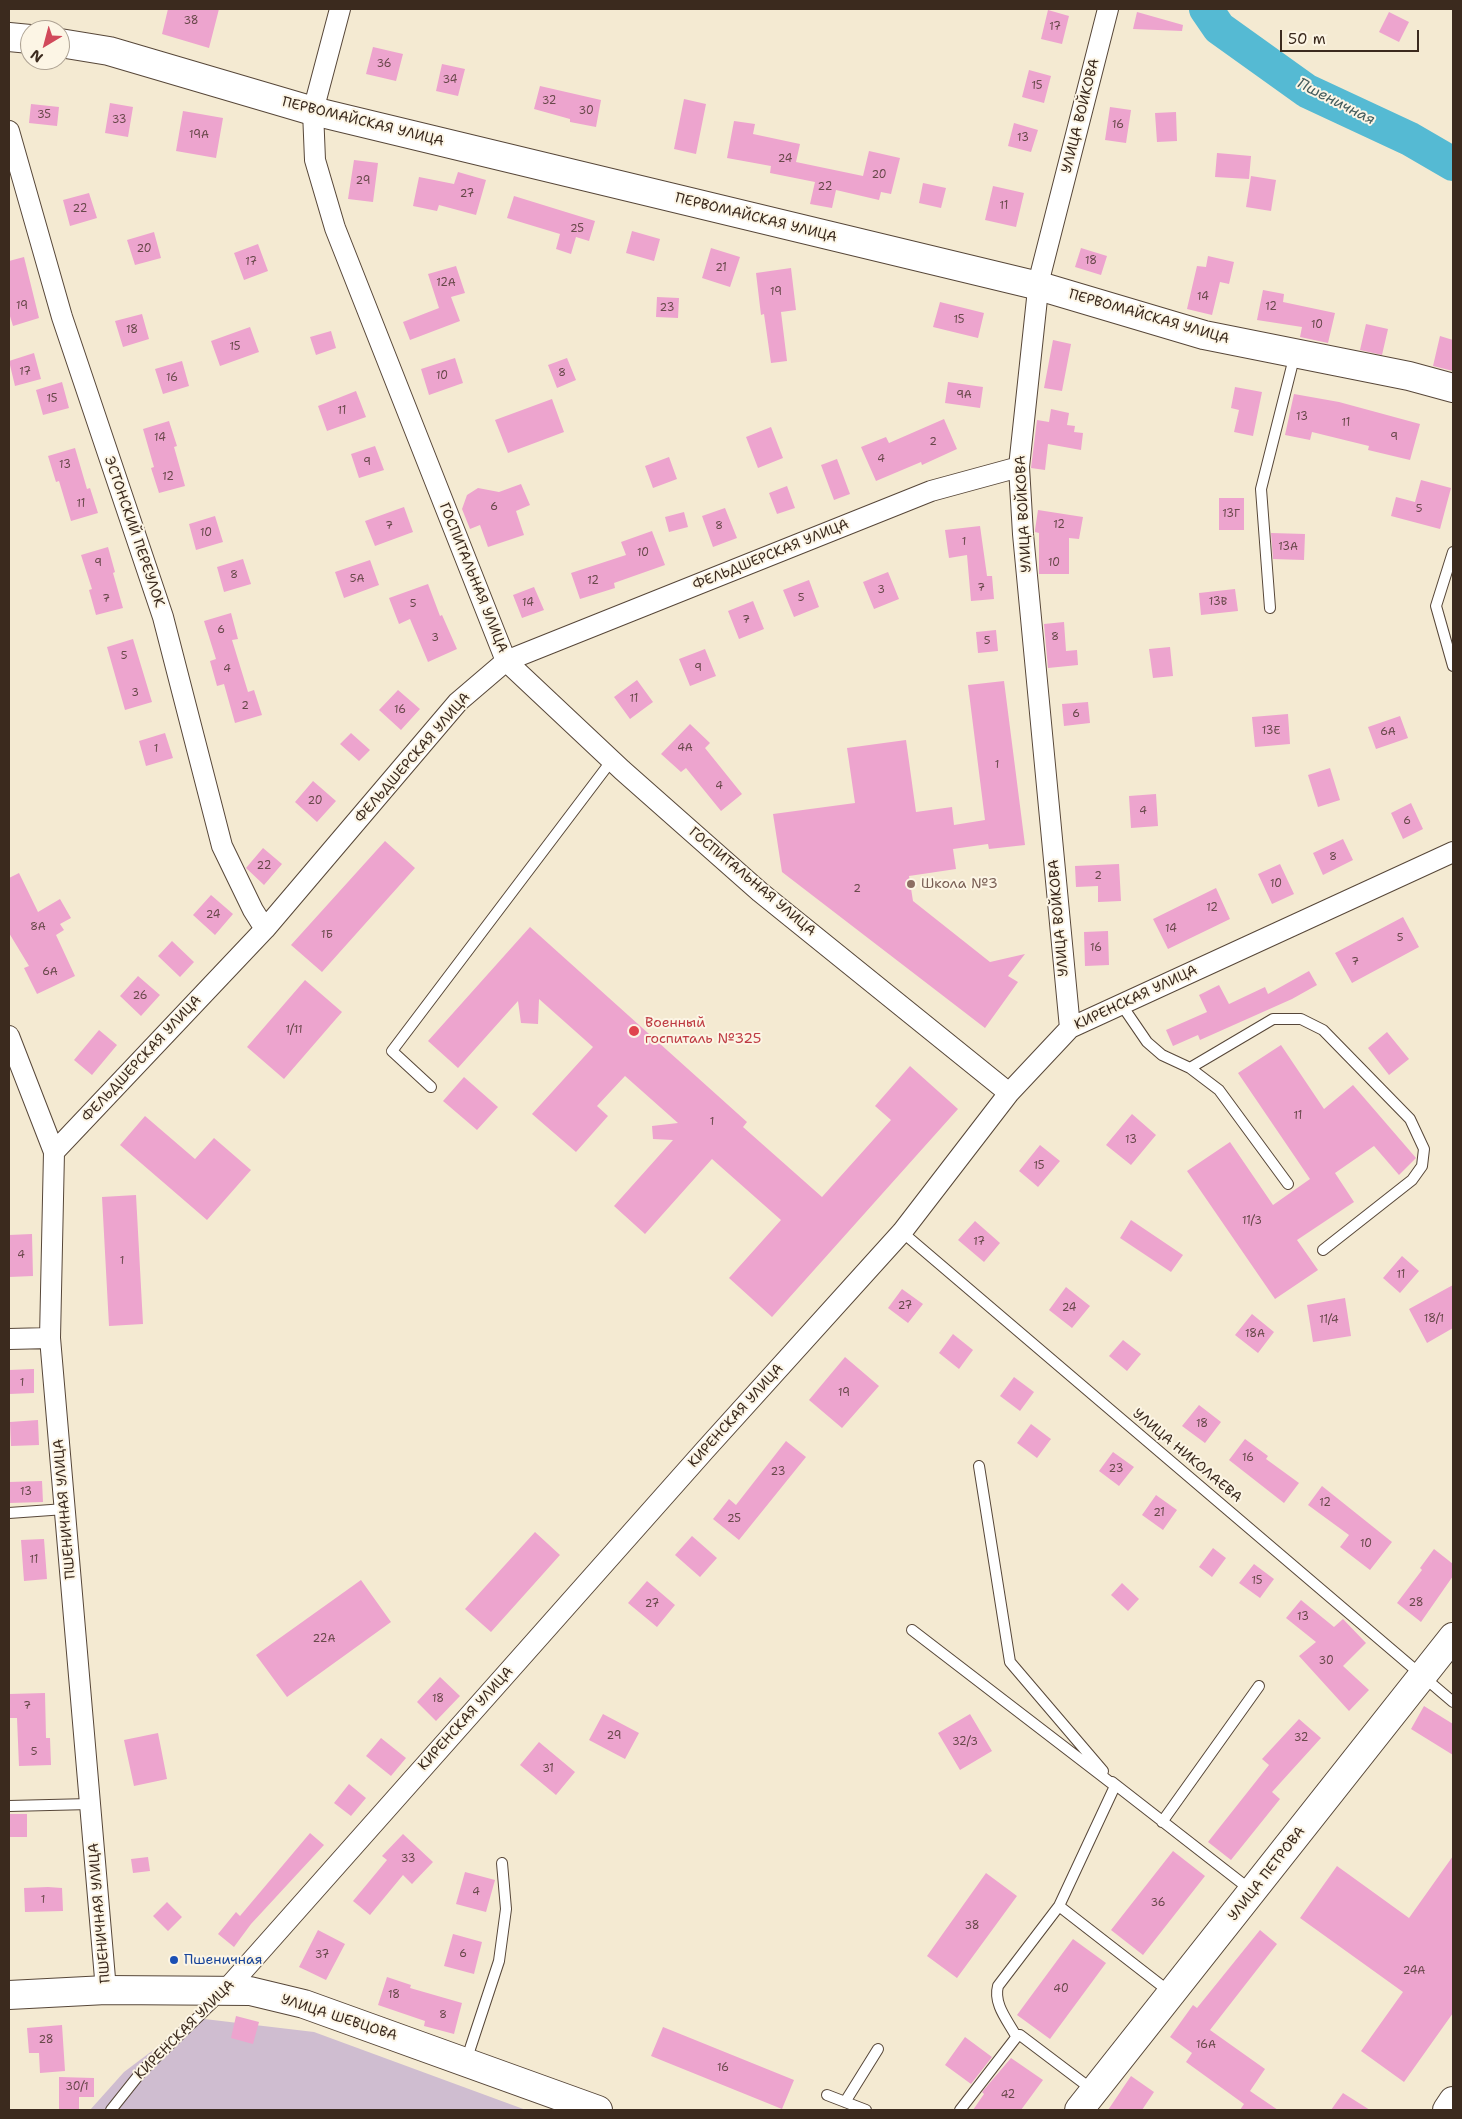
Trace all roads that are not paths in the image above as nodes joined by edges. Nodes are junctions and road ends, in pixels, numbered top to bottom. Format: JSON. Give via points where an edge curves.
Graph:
{"nodes":[{"id":1,"x":340,"y":9,"type":"edge"},
{"id":2,"x":1108,"y":9,"type":"edge"},
{"id":3,"x":70,"y":45,"type":"edge"},
{"id":4,"x":313,"y":111,"type":"junction"},
{"id":5,"x":9,"y":131,"type":"edge"},
{"id":6,"x":1039,"y":286,"type":"junction"},
{"id":7,"x":1295,"y":353,"type":"junction"},
{"id":8,"x":1453,"y":388,"type":"edge"},
{"id":9,"x":1018,"y":467,"type":"junction"},
{"id":10,"x":1453,"y":552,"type":"edge"},
{"id":11,"x":1270,"y":608,"type":"dead end"},
{"id":12,"x":1451,"y":652,"type":"edge"},
{"id":13,"x":506,"y":662,"type":"junction"},
{"id":14,"x":1453,"y":666,"type":"edge"},
{"id":15,"x":612,"y":760,"type":"junction"},
{"id":16,"x":1453,"y":852,"type":"edge"},
{"id":17,"x":265,"y":929,"type":"junction"},
{"id":18,"x":1121,"y":1004,"type":"junction"},
{"id":19,"x":1070,"y":1028,"type":"junction"},
{"id":20,"x":9,"y":1036,"type":"edge"},
{"id":21,"x":1190,"y":1068,"type":"junction"},
{"id":22,"x":431,"y":1087,"type":"dead end"},
{"id":23,"x":1009,"y":1093,"type":"junction"},
{"id":24,"x":54,"y":1152,"type":"junction"},
{"id":25,"x":1288,"y":1184,"type":"dead end"},
{"id":26,"x":902,"y":1232,"type":"junction"},
{"id":27,"x":1323,"y":1250,"type":"dead end"},
{"id":28,"x":50,"y":1338,"type":"junction"},
{"id":29,"x":9,"y":1339,"type":"edge"},
{"id":30,"x":979,"y":1466,"type":"dead end"},
{"id":31,"x":65,"y":1510,"type":"junction"},
{"id":32,"x":9,"y":1512,"type":"edge"},
{"id":33,"x":912,"y":1630,"type":"dead end"},
{"id":34,"x":1453,"y":1637,"type":"edge"},
{"id":35,"x":1424,"y":1675,"type":"junction"},
{"id":36,"x":1259,"y":1686,"type":"dead end"},
{"id":37,"x":1453,"y":1702,"type":"edge"},
{"id":38,"x":1115,"y":1786,"type":"junction"},
{"id":39,"x":90,"y":1804,"type":"junction"},
{"id":40,"x":9,"y":1806,"type":"edge"},
{"id":41,"x":1162,"y":1822,"type":"junction"},
{"id":42,"x":502,"y":1862,"type":"dead end"},
{"id":43,"x":1253,"y":1892,"type":"junction"},
{"id":44,"x":1059,"y":1906,"type":"junction"},
{"id":45,"x":106,"y":1990,"type":"junction"},
{"id":46,"x":224,"y":1992,"type":"junction"},
{"id":47,"x":1172,"y":1994,"type":"junction"},
{"id":48,"x":9,"y":1995,"type":"edge"},
{"id":49,"x":1016,"y":2036,"type":"junction"},
{"id":50,"x":878,"y":2049,"type":"dead end"},
{"id":51,"x":466,"y":2062,"type":"junction"},
{"id":52,"x":827,"y":2095,"type":"dead end"},
{"id":53,"x":1087,"y":2101,"type":"edge"},
{"id":54,"x":1453,"y":2101,"type":"edge"},
{"id":55,"x":845,"y":2102,"type":"junction"},
{"id":56,"x":111,"y":2110,"type":"edge"},
{"id":57,"x":598,"y":2110,"type":"edge"},
{"id":58,"x":866,"y":2110,"type":"edge"},
{"id":59,"x":960,"y":2110,"type":"edge"},
{"id":60,"x":1447,"y":2110,"type":"edge"}],
"edges":[{"from":1,"to":4,"type":"street","name":"ГОСПИТАЛЬНАЯ УЛИЦА"},
{"from":2,"to":6,"type":"street","name":"УЛИЦА ВОЙКОВА"},
{"from":3,"to":4,"type":"street","name":"ПЕРВОМАЙСКАЯ УЛИЦА","via":[[109,52]]},
{"from":4,"to":6,"type":"street","name":"ПЕРВОМАЙСКАЯ УЛИЦА"},
{"from":4,"to":13,"type":"street","name":"ГОСПИТАЛЬНАЯ УЛИЦА","via":[[315,160],[335,228]]},
{"from":5,"to":17,"type":"street","name":"ЭСТОНСКИЙ ПЕРЕУЛОК","via":[[62,317],[163,617],[222,846]]},
{"from":6,"to":7,"type":"street","name":"ПЕРВОМАЙСКАЯ УЛИЦА","via":[[1204,335]]},
{"from":6,"to":9,"type":"street","name":"УЛИЦА ВОЙКОВА"},
{"from":7,"to":8,"type":"street","name":"ПЕРВОМАЙСКАЯ УЛИЦА"},
{"from":7,"to":11,"type":"lane","via":[[1261,489]]},
{"from":9,"to":13,"type":"street","name":"ФЕЛЬДШЕРСКАЯ УЛИЦА","via":[[931,491]]},
{"from":9,"to":19,"type":"street","name":"УЛИЦА ВОЙКОВА"},
{"from":10,"to":12,"type":"lane","via":[[1436,606]]},
{"from":12,"to":14,"type":"lane"},
{"from":13,"to":15,"type":"street","name":"ГОСПИТАЛЬНАЯ УЛИЦА"},
{"from":13,"to":17,"type":"street","name":"ФЕЛЬДШЕРСКАЯ УЛИЦА","via":[[458,702]]},
{"from":15,"to":22,"type":"lane","via":[[392,1051]]},
{"from":15,"to":23,"type":"street","name":"ГОСПИТАЛЬНАЯ УЛИЦА","via":[[760,892]]},
{"from":16,"to":18,"type":"street","name":"КИРЕНСКАЯ УЛИЦА"},
{"from":17,"to":24,"type":"street","name":"ФЕЛЬДШЕРСКАЯ УЛИЦА"},
{"from":18,"to":19,"type":"street","name":"КИРЕНСКАЯ УЛИЦА"},
{"from":18,"to":21,"type":"lane","via":[[1147,1042],[1162,1056]]},
{"from":19,"to":23,"type":"street","name":"КИРЕНСКАЯ УЛИЦА"},
{"from":20,"to":24,"type":"street","name":"ПШЕНИЧНАЯ УЛИЦА"},
{"from":21,"to":25,"type":"lane","via":[[1219,1090]]},
{"from":21,"to":27,"type":"lane","via":[[1273,1019],[1301,1019],[1324,1030],[1410,1119],[1424,1149],[1422,1166],[1412,1180]]},
{"from":23,"to":26,"type":"street","name":"КИРЕНСКАЯ УЛИЦА"},
{"from":24,"to":28,"type":"street","name":"ПШЕНИЧНАЯ УЛИЦА"},
{"from":26,"to":35,"type":"lane","name":"УЛИЦА НИКОЛАЕВА"},
{"from":26,"to":46,"type":"street","name":"КИРЕНСКАЯ УЛИЦА"},
{"from":28,"to":29,"type":"street"},
{"from":28,"to":31,"type":"street","name":"ПШЕНИЧНАЯ УЛИЦА"},
{"from":30,"to":38,"type":"lane","via":[[1010,1662]]},
{"from":31,"to":32,"type":"lane"},
{"from":31,"to":39,"type":"street","name":"ПШЕНИЧНАЯ УЛИЦА"},
{"from":33,"to":38,"type":"lane"},
{"from":34,"to":35,"type":"street","name":"УЛИЦА ПЕТРОВА"},
{"from":35,"to":37,"type":"lane","name":"УЛИЦА НИКОЛАЕВА"},
{"from":35,"to":43,"type":"street","name":"УЛИЦА ПЕТРОВА"},
{"from":36,"to":41,"type":"lane"},
{"from":38,"to":41,"type":"lane"},
{"from":38,"to":44,"type":"lane"},
{"from":39,"to":40,"type":"lane"},
{"from":39,"to":45,"type":"street","name":"ПШЕНИЧНАЯ УЛИЦА"},
{"from":41,"to":43,"type":"lane"},
{"from":42,"to":51,"type":"lane","via":[[506,1909],[499,1961]]},
{"from":43,"to":47,"type":"street","name":"УЛИЦА ПЕТРОВА"},
{"from":44,"to":47,"type":"lane"},
{"from":44,"to":49,"type":"lane","via":[[998,1986],[996,1994],[1001,2010]]},
{"from":45,"to":46,"type":"street","name":"УЛИЦА ШЕВЦОВА"},
{"from":45,"to":48,"type":"street","name":"УЛИЦА ШЕВЦОВА"},
{"from":46,"to":51,"type":"street","name":"УЛИЦА ШЕВЦОВА","via":[[250,1991],[304,2004]]},
{"from":46,"to":56,"type":"lane","name":"КИРЕНСКАЯ УЛИЦА","via":[[142,2071]]},
{"from":47,"to":53,"type":"street","name":"УЛИЦА ПЕТРОВА"},
{"from":49,"to":53,"type":"lane","via":[[1020,2035]]},
{"from":49,"to":59,"type":"lane"},
{"from":50,"to":55,"type":"lane"},
{"from":51,"to":57,"type":"street","name":"УЛИЦА ШЕВЦОВА"},
{"from":52,"to":55,"type":"lane"},
{"from":54,"to":60,"type":"street"},
{"from":55,"to":58,"type":"lane"}]}
